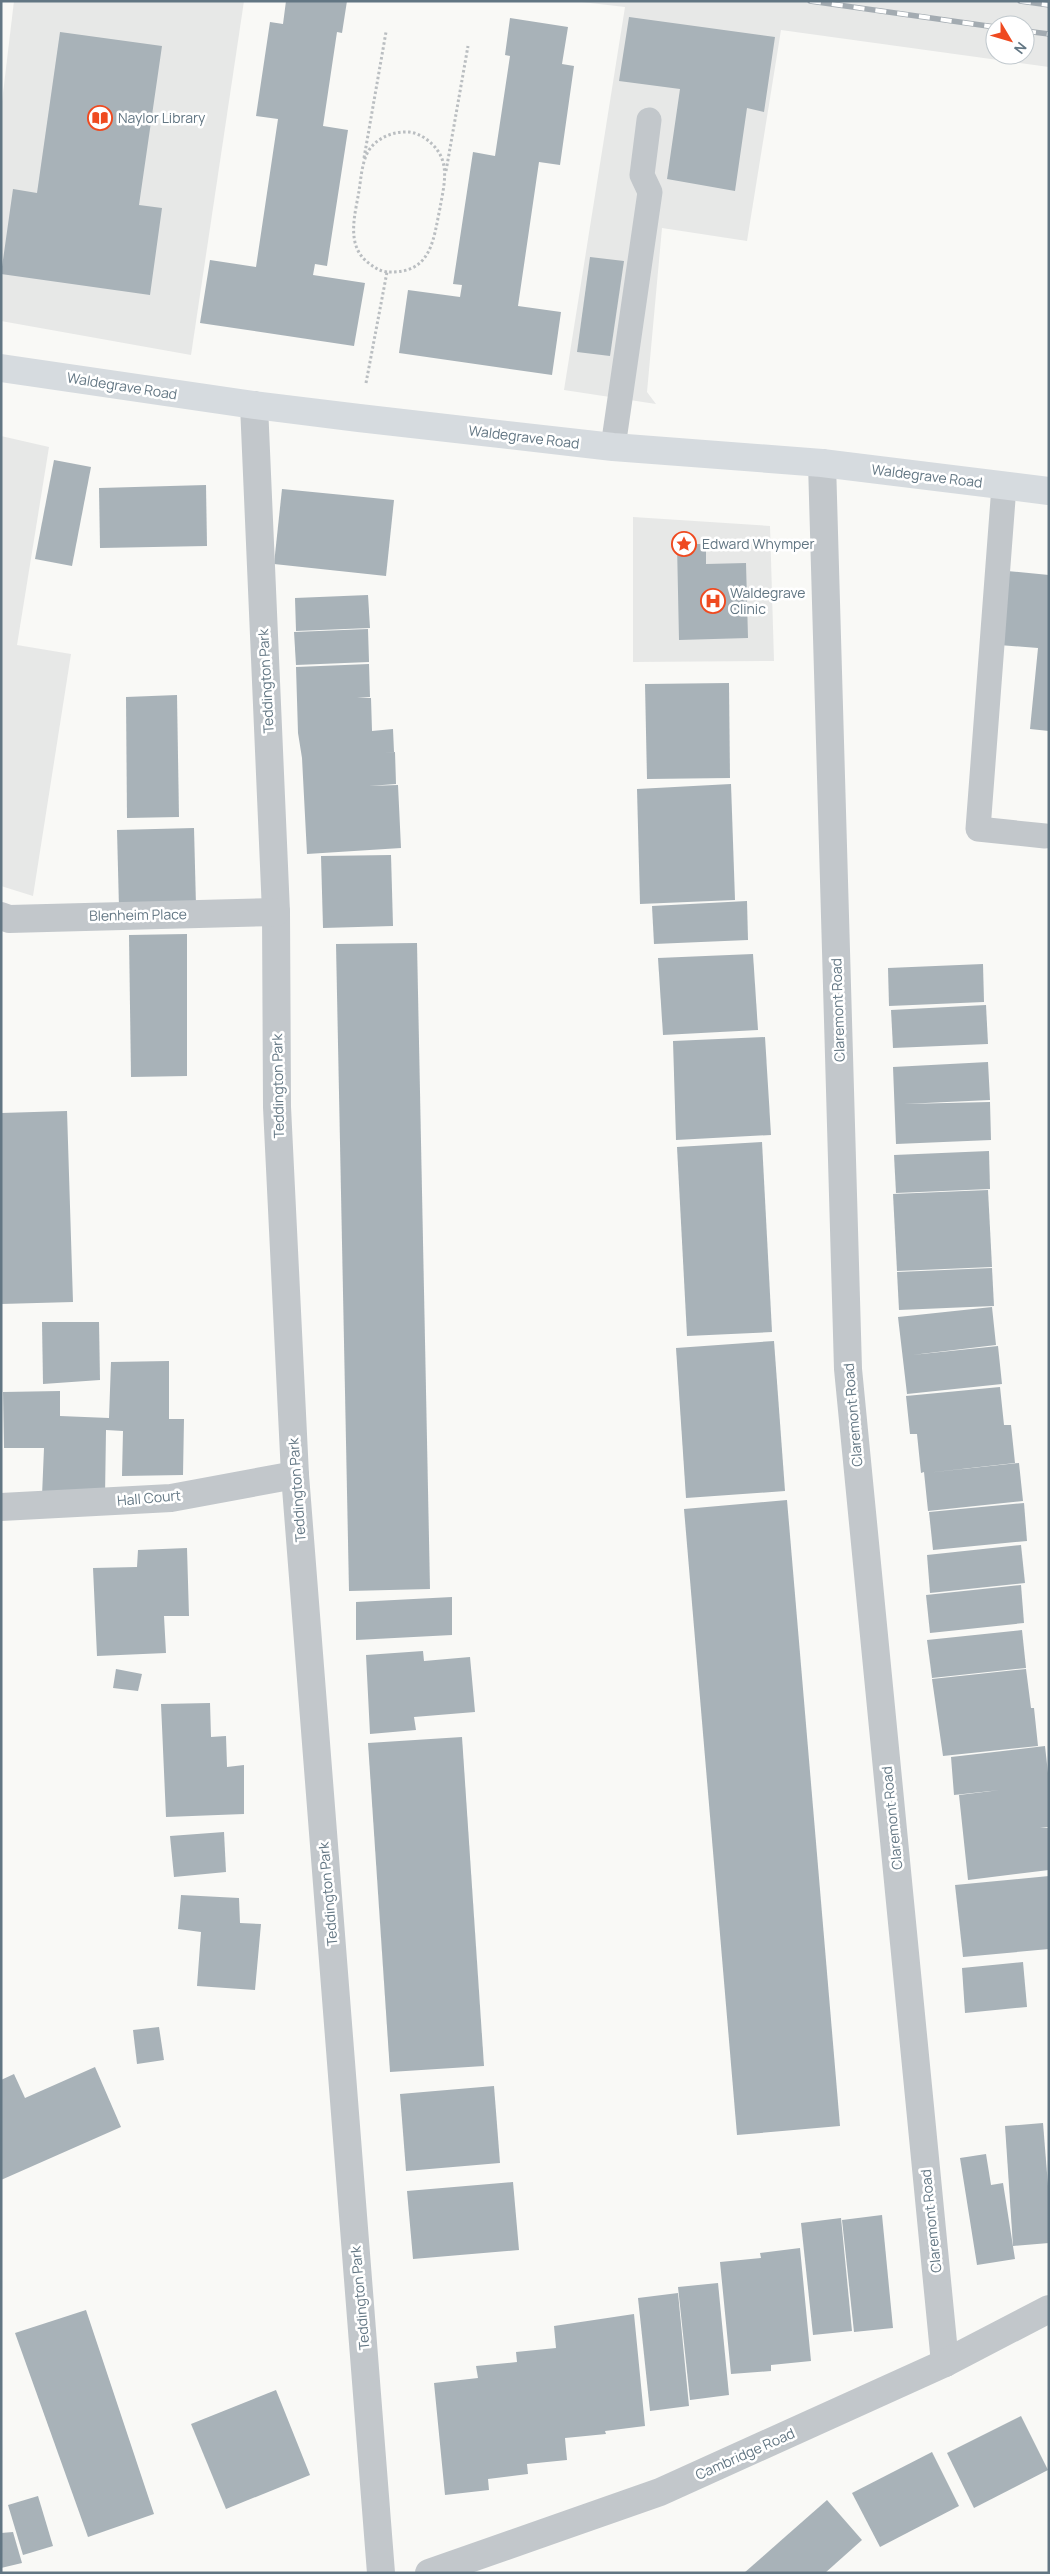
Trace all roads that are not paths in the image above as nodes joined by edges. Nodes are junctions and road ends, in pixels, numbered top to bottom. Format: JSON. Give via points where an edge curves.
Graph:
{"nodes":[{"id":1,"x":649,"y":120,"type":"dead end"},
{"id":2,"x":1,"y":368,"type":"edge"},
{"id":3,"x":254,"y":406,"type":"junction"},
{"id":4,"x":613,"y":447,"type":"junction"},
{"id":5,"x":822,"y":463,"type":"junction"},
{"id":6,"x":1004,"y":486,"type":"junction"},
{"id":7,"x":1049,"y":491,"type":"edge"},
{"id":8,"x":1045,"y":836,"type":"dead end"},
{"id":9,"x":276,"y":912,"type":"junction"},
{"id":10,"x":1,"y":916,"type":"edge"},
{"id":11,"x":295,"y":1475,"type":"junction"},
{"id":12,"x":1,"y":1507,"type":"edge"},
{"id":13,"x":1049,"y":2309,"type":"edge"},
{"id":14,"x":945,"y":2362,"type":"junction"},
{"id":15,"x":381,"y":2573,"type":"edge"},
{"id":16,"x":429,"y":2573,"type":"edge"}],
"edges":[{"from":1,"to":4,"type":"lane","via":[[642,175],[650,192]]},
{"from":2,"to":3,"type":"main road","name":"Waldegrave Road"},
{"from":3,"to":4,"type":"main road","name":"Waldegrave Road"},
{"from":3,"to":9,"type":"street","name":"Teddington Park"},
{"from":4,"to":5,"type":"main road","name":"Waldegrave Road"},
{"from":5,"to":6,"type":"main road","name":"Waldegrave Road"},
{"from":5,"to":14,"type":"street","name":"Claremont Road","via":[[848,1369]]},
{"from":6,"to":7,"type":"main road","name":"Waldegrave Road"},
{"from":6,"to":8,"type":"lane","via":[[978,829]]},
{"from":9,"to":10,"type":"street","name":"Blenheim Place"},
{"from":9,"to":11,"type":"street","name":"Teddington Park","via":[[277,1107]]},
{"from":11,"to":12,"type":"street","name":"Hall Court","via":[[171,1498]]},
{"from":11,"to":15,"type":"street","name":"Teddington Park"},
{"from":13,"to":14,"type":"street","name":"Cambridge Road"},
{"from":14,"to":16,"type":"street","name":"Cambridge Road","via":[[660,2492]]}]}
